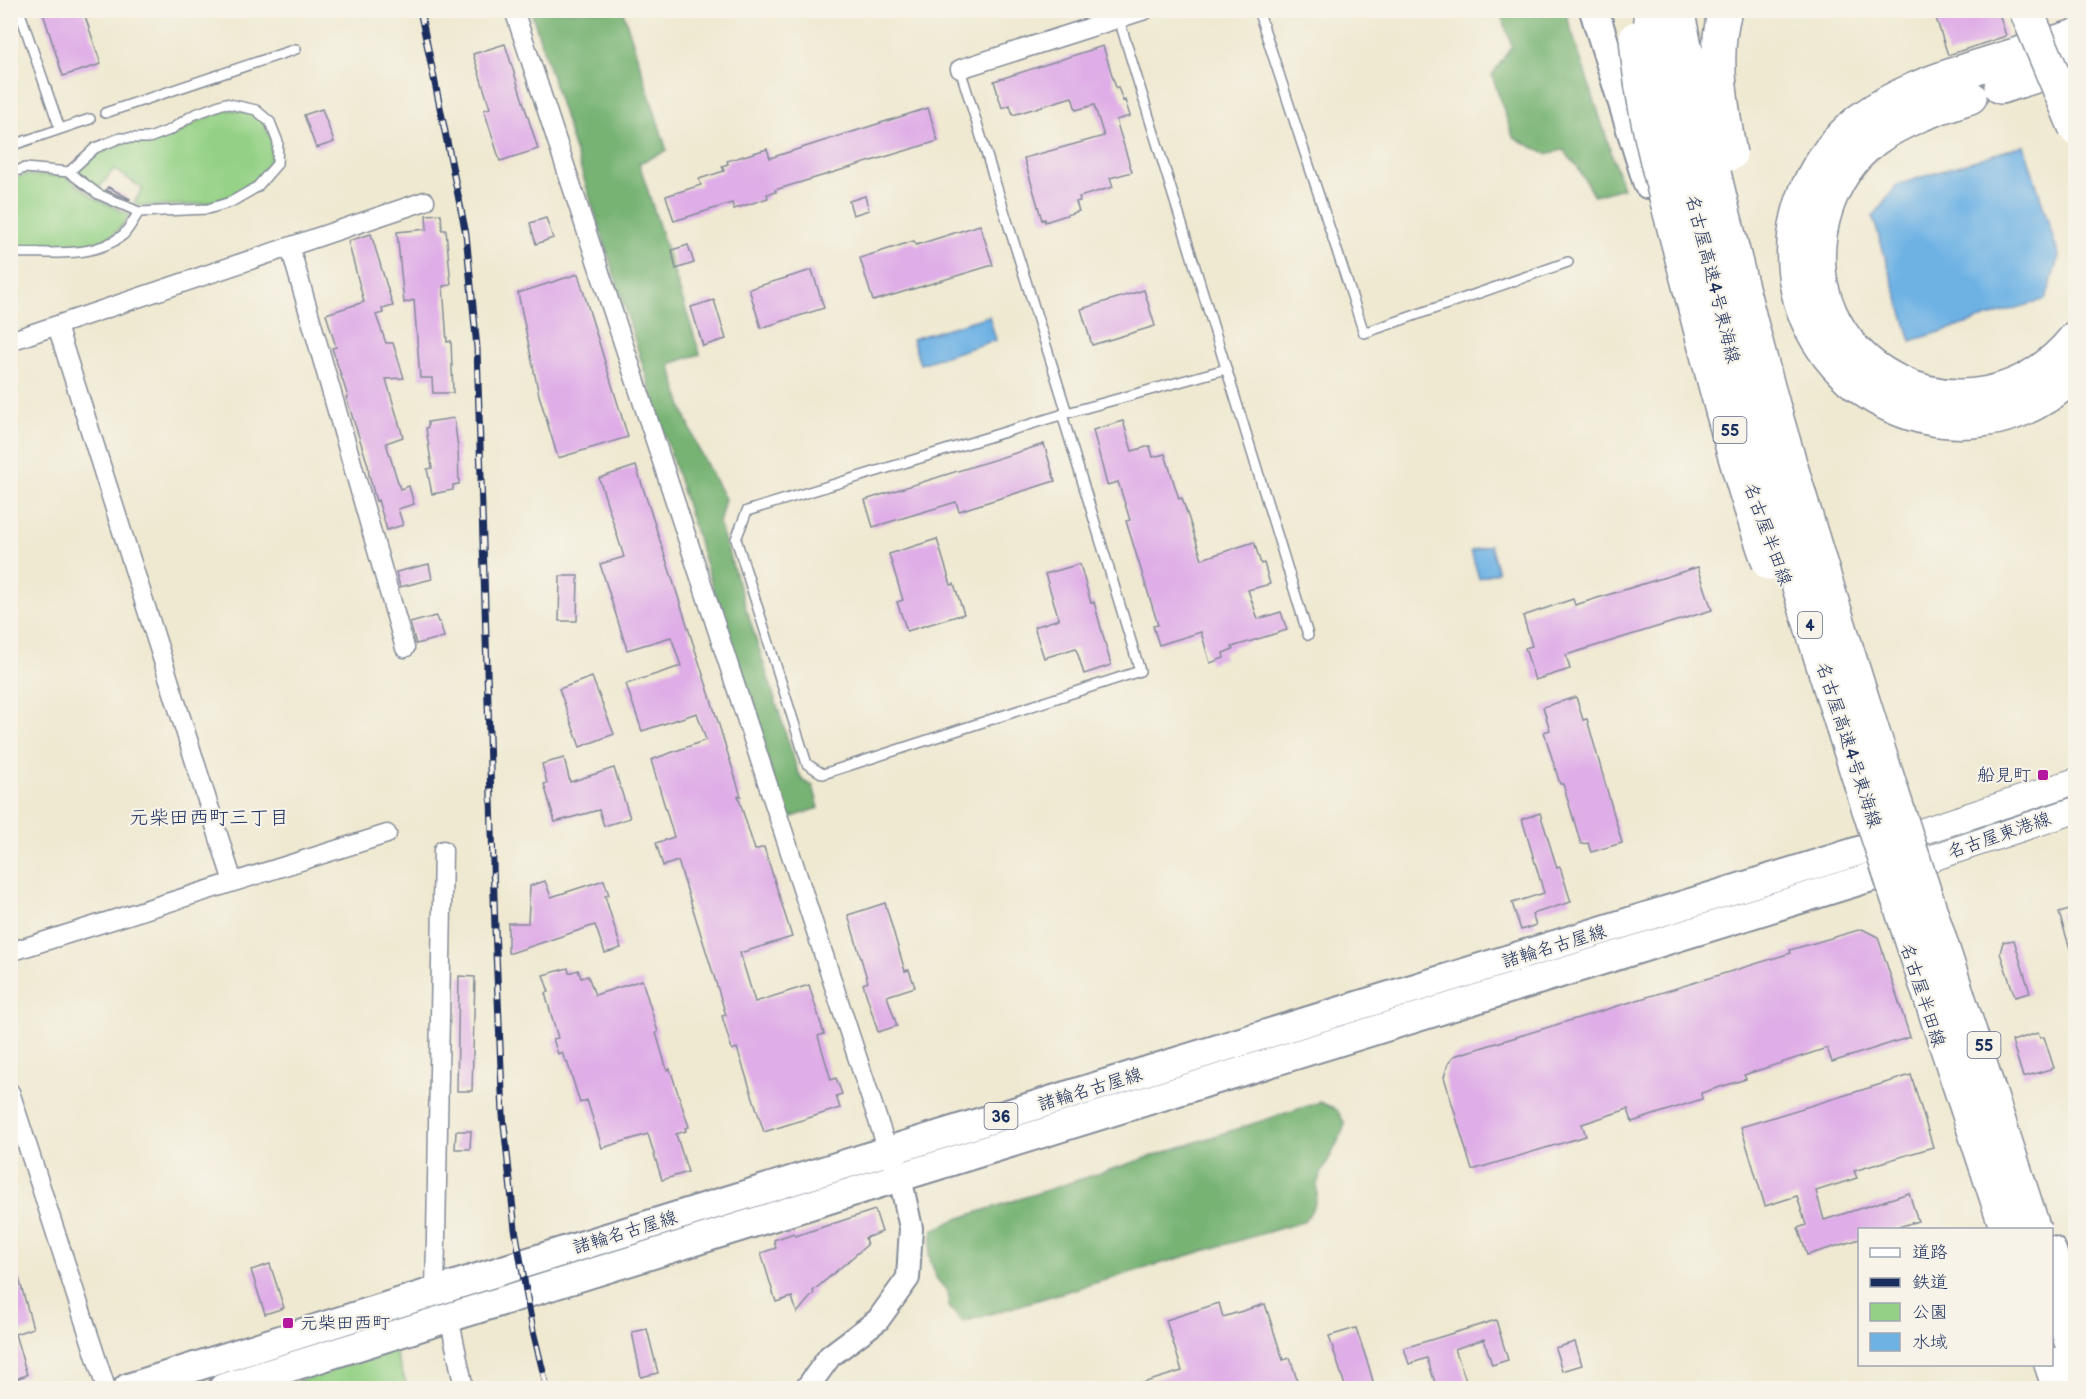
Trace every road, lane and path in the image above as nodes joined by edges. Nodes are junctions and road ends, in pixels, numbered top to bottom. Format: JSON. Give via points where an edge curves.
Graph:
{"nodes":[{"id":1,"x":19,"y":10,"type":"edge"},
{"id":2,"x":514,"y":10,"type":"edge"},
{"id":3,"x":1146,"y":10,"type":"edge"},
{"id":4,"x":1258,"y":10,"type":"edge"},
{"id":5,"x":1594,"y":10,"type":"edge"},
{"id":6,"x":1636,"y":10,"type":"edge"},
{"id":7,"x":1644,"y":10,"type":"edge"},
{"id":8,"x":1649,"y":10,"type":"edge"},
{"id":9,"x":1677,"y":10,"type":"edge"},
{"id":10,"x":1725,"y":10,"type":"edge"},
{"id":11,"x":2026,"y":10,"type":"edge"},
{"id":12,"x":2047,"y":10,"type":"edge"},
{"id":13,"x":1118,"y":15,"type":"edge"},
{"id":14,"x":2076,"y":36,"type":"edge"},
{"id":15,"x":296,"y":49,"type":"dead end"},
{"id":16,"x":2076,"y":63,"type":"edge"},
{"id":17,"x":960,"y":69,"type":"joint"},
{"id":18,"x":2076,"y":78,"type":"edge"},
{"id":19,"x":2001,"y":87,"type":"dead end"},
{"id":20,"x":1955,"y":93,"type":"junction"},
{"id":21,"x":105,"y":113,"type":"dead end"},
{"id":22,"x":90,"y":119,"type":"dead end"},
{"id":23,"x":60,"y":129,"type":"junction"},
{"id":24,"x":2076,"y":129,"type":"edge"},
{"id":25,"x":10,"y":146,"type":"edge"},
{"id":26,"x":69,"y":172,"type":"junction"},
{"id":27,"x":10,"y":173,"type":"edge"},
{"id":28,"x":425,"y":201,"type":"dead end"},
{"id":29,"x":139,"y":212,"type":"junction"},
{"id":30,"x":290,"y":247,"type":"junction"},
{"id":31,"x":10,"y":253,"type":"edge"},
{"id":32,"x":1568,"y":262,"type":"dead end"},
{"id":33,"x":57,"y":326,"type":"junction"},
{"id":34,"x":2076,"y":337,"type":"edge"},
{"id":35,"x":10,"y":341,"type":"edge"},
{"id":36,"x":1226,"y":369,"type":"junction"},
{"id":37,"x":2076,"y":374,"type":"edge"},
{"id":38,"x":1064,"y":413,"type":"junction"},
{"id":39,"x":1832,"y":602,"type":"junction"},
{"id":40,"x":1308,"y":636,"type":"dead end"},
{"id":41,"x":405,"y":648,"type":"dead end"},
{"id":42,"x":2076,"y":780,"type":"edge"},
{"id":43,"x":2076,"y":810,"type":"edge"},
{"id":44,"x":387,"y":834,"type":"dead end"},
{"id":45,"x":1914,"y":834,"type":"junction"},
{"id":46,"x":1875,"y":847,"type":"junction"},
{"id":47,"x":443,"y":850,"type":"dead end"},
{"id":48,"x":1923,"y":861,"type":"junction"},
{"id":49,"x":1889,"y":878,"type":"junction"},
{"id":50,"x":233,"y":882,"type":"junction"},
{"id":51,"x":10,"y":952,"type":"edge"},
{"id":52,"x":10,"y":1092,"type":"edge"},
{"id":53,"x":888,"y":1151,"type":"junction"},
{"id":54,"x":900,"y":1177,"type":"junction"},
{"id":55,"x":1998,"y":1228,"type":"edge"},
{"id":56,"x":2006,"y":1228,"type":"edge"},
{"id":57,"x":2033,"y":1228,"type":"edge"},
{"id":58,"x":2043,"y":1228,"type":"edge"},
{"id":59,"x":2053,"y":1254,"type":"edge"},
{"id":60,"x":2053,"y":1286,"type":"edge"},
{"id":61,"x":435,"y":1292,"type":"junction"},
{"id":62,"x":448,"y":1317,"type":"junction"},
{"id":63,"x":2076,"y":1324,"type":"edge"},
{"id":64,"x":2076,"y":1357,"type":"edge"},
{"id":65,"x":2042,"y":1366,"type":"edge"},
{"id":66,"x":2051,"y":1366,"type":"edge"},
{"id":67,"x":106,"y":1389,"type":"edge"},
{"id":68,"x":128,"y":1389,"type":"edge"},
{"id":69,"x":222,"y":1389,"type":"edge"},
{"id":70,"x":465,"y":1389,"type":"edge"},
{"id":71,"x":807,"y":1389,"type":"edge"},
{"id":72,"x":2050,"y":1389,"type":"edge"},
{"id":73,"x":2059,"y":1389,"type":"edge"}],
"edges":[{"from":1,"to":23,"type":"lane"},
{"from":2,"to":53,"type":"street"},
{"from":3,"to":13,"type":"street"},
{"from":4,"to":32,"type":"lane","via":[[1364,333]]},
{"from":5,"to":46,"type":"main road","name":"名古屋半田線","number":"55","via":[[1697,344],[1773,544]]},
{"from":6,"to":49,"type":"highway","bridge":true,"via":[[1638,57],[1650,127],[1729,436],[1791,623]]},
{"from":7,"to":45,"type":"main road","number":"55"},
{"from":8,"to":49,"type":"highway","name":"名古屋高速4号東海線","number":"4","bridge":true,"via":[[1716,296],[1752,429]]},
{"from":9,"to":39,"type":"highway","name":"名古屋高速4号東海線","number":"4","bridge":true,"via":[[1742,286]]},
{"from":10,"to":39,"type":"highway","bridge":true,"via":[[1719,83],[1731,162],[1750,260]]},
{"from":11,"to":24,"type":"highway","bridge":true},
{"from":12,"to":18,"type":"highway"},
{"from":13,"to":17,"type":"street"},
{"from":13,"to":36,"type":"lane"},
{"from":14,"to":20,"type":"highway"},
{"from":15,"to":21,"type":"lane"},
{"from":16,"to":19,"type":"highway"},
{"from":17,"to":38,"type":"lane"},
{"from":20,"to":34,"type":"highway","via":[[1874,140],[1837,183],[1823,219],[1819,258],[1833,318],[1844,337],[1872,365],[1906,386],[1944,396],[1982,395],[2019,383],[2051,364]]},
{"from":20,"to":37,"type":"highway","via":[[1897,97],[1859,120],[1831,149],[1809,185],[1796,226],[1793,268],[1811,331],[1836,366],[1867,393],[1926,418],[1964,421],[2002,416],[2043,399]]},
{"from":22,"to":23,"type":"lane"},
{"from":23,"to":25,"type":"lane"},
{"from":26,"to":27,"type":"lane","via":[[25,168]]},
{"from":26,"to":29,"type":"lane","via":[[98,194]]},
{"from":26,"to":29,"type":"lane","via":[[95,148],[120,138],[149,138],[225,103],[256,110],[270,122],[278,142],[277,164],[257,187],[231,202],[208,209]]},
{"from":28,"to":30,"type":"street"},
{"from":29,"to":31,"type":"lane","via":[[124,234],[100,249]]},
{"from":30,"to":33,"type":"street"},
{"from":30,"to":41,"type":"street"},
{"from":33,"to":35,"type":"street"},
{"from":33,"to":50,"type":"street"},
{"from":36,"to":38,"type":"lane"},
{"from":36,"to":40,"type":"lane"},
{"from":38,"to":38,"type":"lane","via":[[747,511],[736,539],[807,764],[823,774],[1140,671]]},
{"from":39,"to":57,"type":"highway","name":"名古屋高速4号東海線","number":"4","bridge":true},
{"from":42,"to":45,"type":"main road","name":"名古屋東港線"},
{"from":43,"to":48,"type":"main road","name":"名古屋東港線"},
{"from":44,"to":50,"type":"street"},
{"from":45,"to":46,"type":"main road","name":"諸輪名古屋線","number":"36"},
{"from":45,"to":48,"type":"main road","number":"55"},
{"from":46,"to":49,"type":"main road","name":"名古屋半田線","number":"55"},
{"from":46,"to":53,"type":"main road","name":"諸輪名古屋線","number":"36"},
{"from":47,"to":61,"type":"street"},
{"from":48,"to":49,"type":"main road","name":"諸輪名古屋線","number":"36"},
{"from":48,"to":58,"type":"main road","number":"55"},
{"from":49,"to":54,"type":"main road","name":"諸輪名古屋線","number":"36"},
{"from":49,"to":55,"type":"main road","name":"名古屋半田線","number":"55"},
{"from":49,"to":56,"type":"highway","name":"名古屋高速4号東海線","number":"4","bridge":true},
{"from":50,"to":51,"type":"street"},
{"from":52,"to":67,"type":"street"},
{"from":53,"to":54,"type":"street"},
{"from":53,"to":61,"type":"main road","name":"諸輪名古屋線","number":"36"},
{"from":54,"to":62,"type":"main road","name":"諸輪名古屋線","number":"36"},
{"from":54,"to":71,"type":"street","via":[[911,1228],[908,1278],[878,1320],[830,1356]]},
{"from":59,"to":63,"type":"main road"},
{"from":60,"to":64,"type":"highway"},
{"from":61,"to":68,"type":"main road","name":"諸輪名古屋線","number":"36"},
{"from":62,"to":69,"type":"main road","name":"諸輪名古屋線","number":"36"},
{"from":62,"to":70,"type":"street"},
{"from":65,"to":72,"type":"main road"},
{"from":66,"to":73,"type":"highway"}]}
